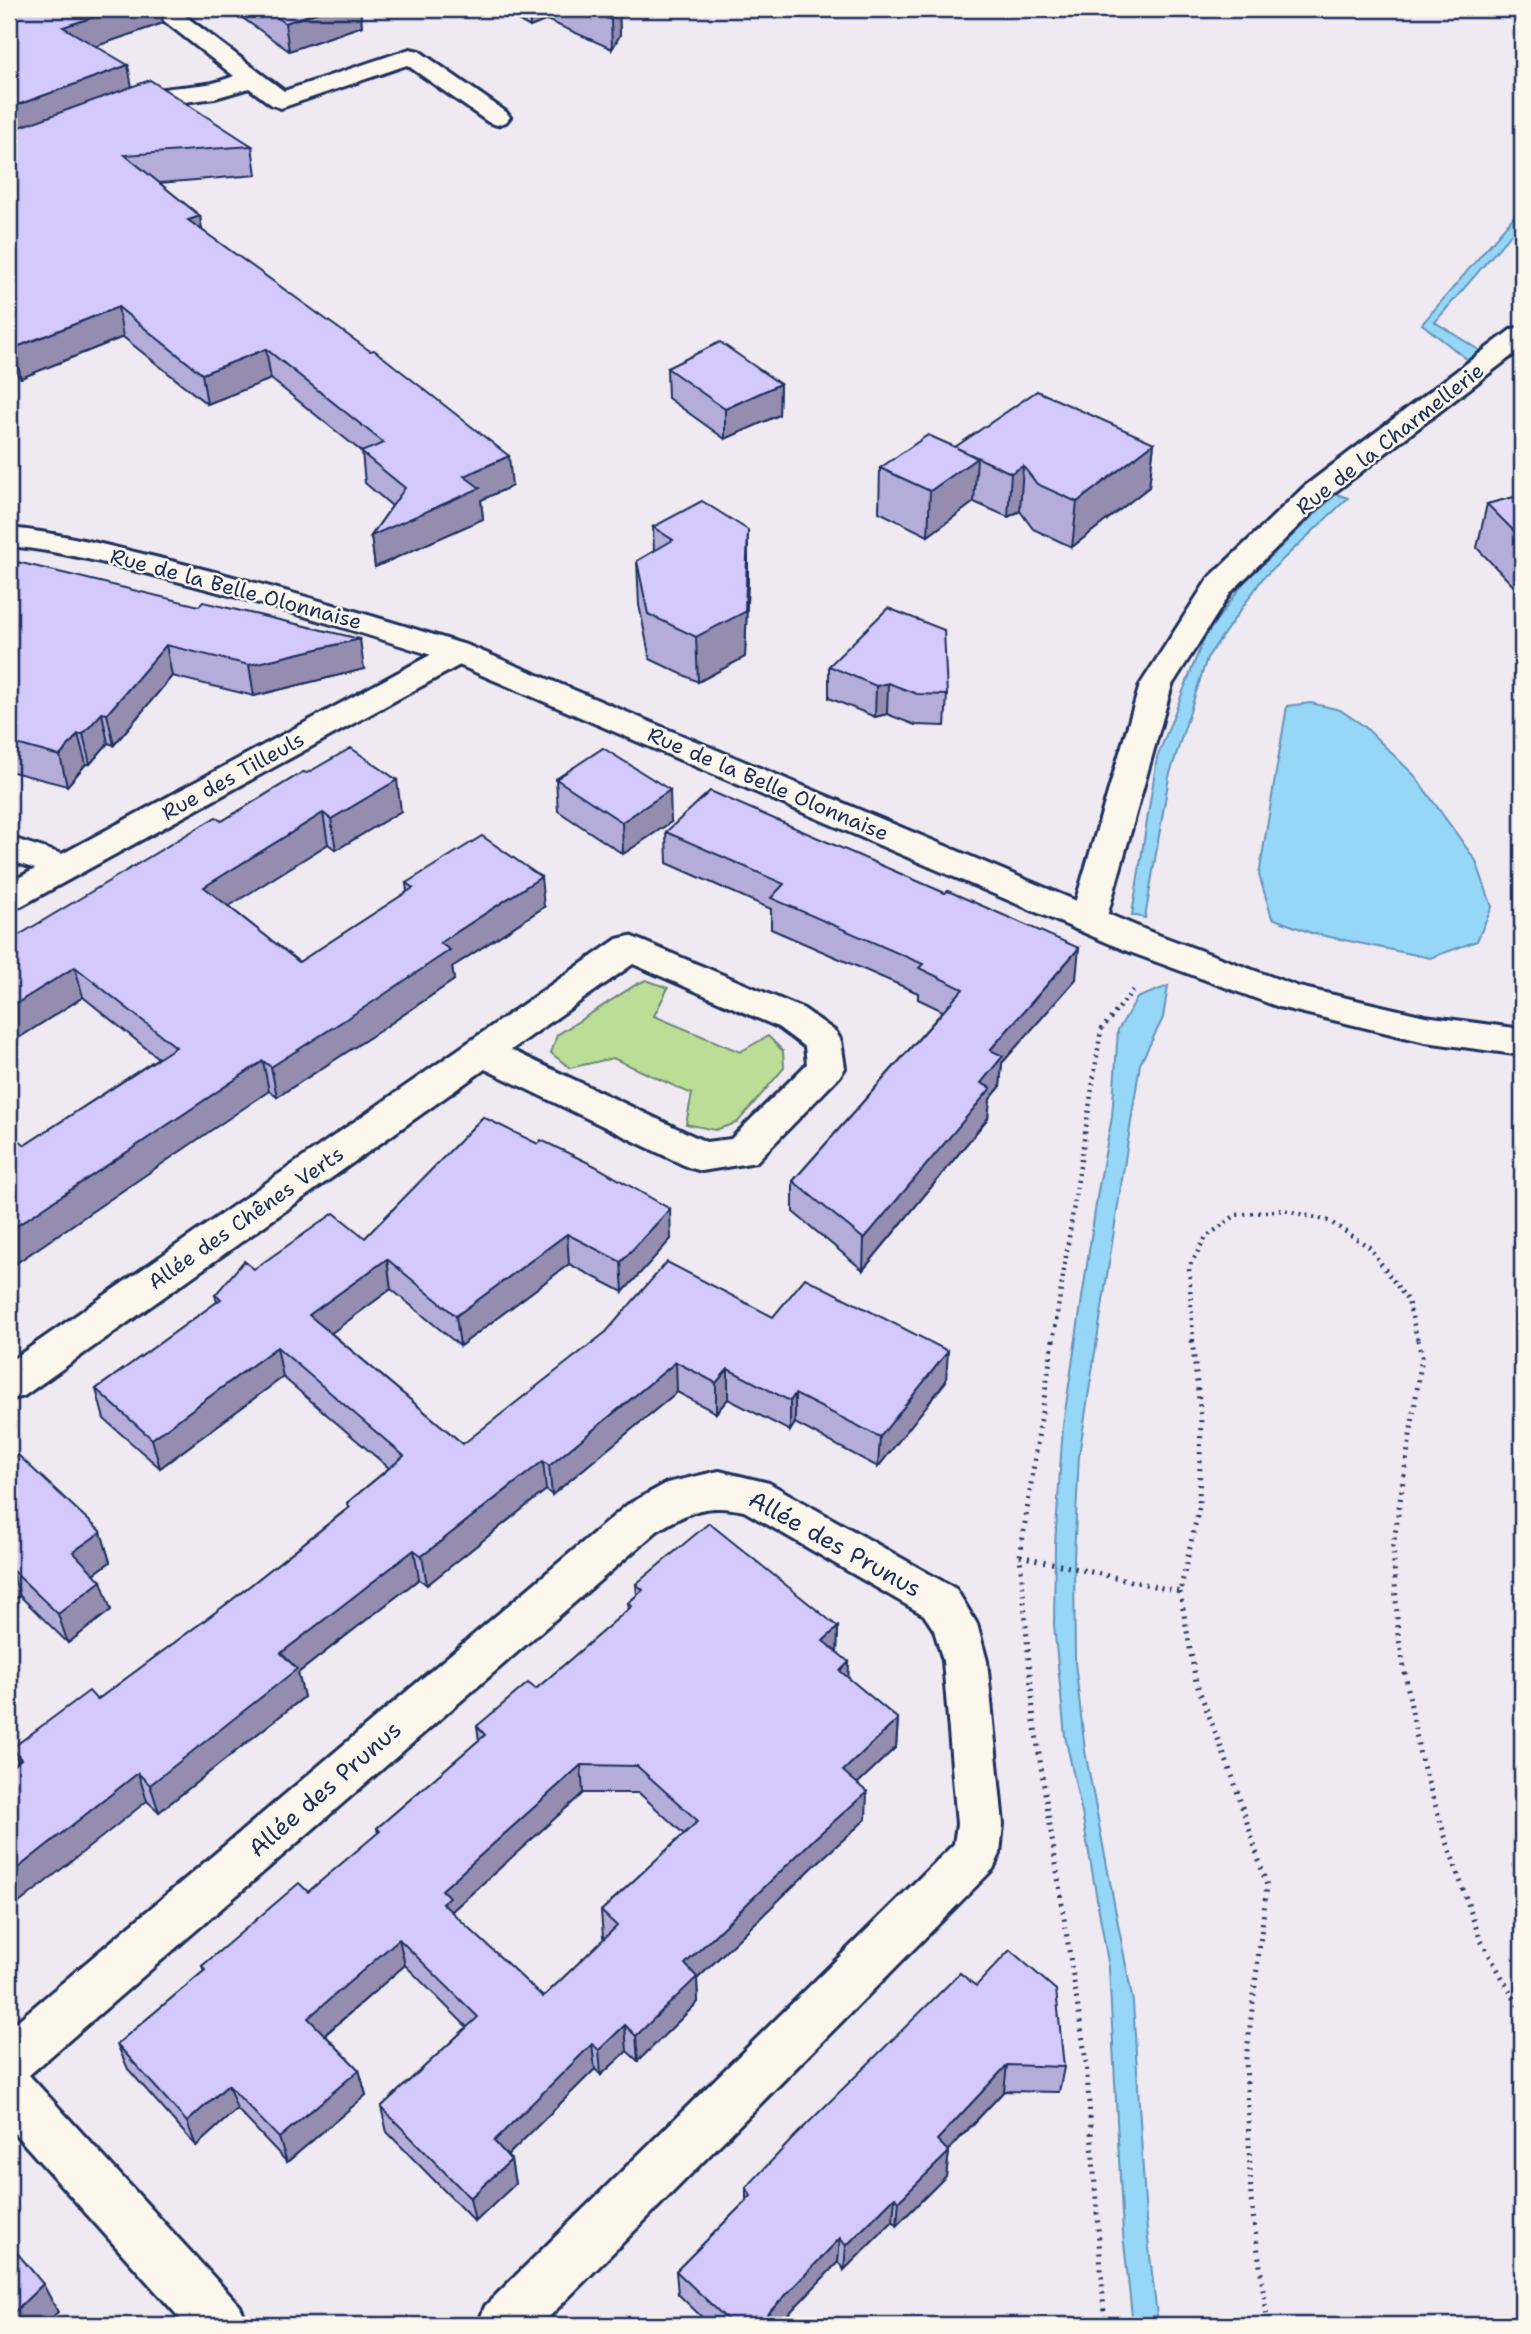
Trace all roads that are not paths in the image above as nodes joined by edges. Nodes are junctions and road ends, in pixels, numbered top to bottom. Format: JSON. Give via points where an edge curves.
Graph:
{"nodes":[{"id":1,"x":161,"y":9,"type":"edge"},
{"id":2,"x":251,"y":79,"type":"junction"},
{"id":3,"x":497,"y":117,"type":"dead end"},
{"id":4,"x":98,"y":118,"type":"edge"},
{"id":5,"x":1522,"y":335,"type":"edge"},
{"id":6,"x":9,"y":537,"type":"edge"},
{"id":7,"x":458,"y":653,"type":"junction"},
{"id":8,"x":9,"y":848,"type":"edge"},
{"id":9,"x":62,"y":869,"type":"junction"},
{"id":10,"x":9,"y":898,"type":"edge"},
{"id":11,"x":1088,"y":920,"type":"junction"},
{"id":12,"x":1522,"y":1042,"type":"edge"},
{"id":13,"x":483,"y":1052,"type":"junction"},
{"id":14,"x":9,"y":1384,"type":"edge"},
{"id":15,"x":9,"y":2060,"type":"edge"},
{"id":16,"x":9,"y":2090,"type":"edge"},
{"id":17,"x":221,"y":2325,"type":"edge"},
{"id":18,"x":504,"y":2325,"type":"edge"}],
"edges":[{"from":1,"to":2,"type":"street"},
{"from":2,"to":3,"type":"street","via":[[281,100],[410,56]]},
{"from":2,"to":4,"type":"street","via":[[215,91],[149,99]]},
{"from":5,"to":11,"type":"street","name":"Rue de la Charmellerie","via":[[1316,492],[1219,586],[1156,685]]},
{"from":6,"to":7,"type":"street","name":"Rue de la Belle Olonnaise","via":[[52,541],[210,580]]},
{"from":7,"to":9,"type":"street","name":"Rue des Tilleuls"},
{"from":7,"to":11,"type":"street","name":"Rue de la Belle Olonnaise"},
{"from":8,"to":9,"type":"street"},
{"from":9,"to":10,"type":"street","name":"Rue des Tilleuls"},
{"from":11,"to":12,"type":"street","name":"Rue de la Belle Olonnaise","via":[[1292,998],[1425,1029]]},
{"from":13,"to":13,"type":"street","name":"Allée des Chênes Verts","via":[[630,947],[791,1018],[823,1041],[826,1068],[742,1152],[702,1157]]},
{"from":13,"to":14,"type":"street","name":"Allée des Chênes Verts"},
{"from":15,"to":18,"type":"street","name":"Allée des Prunus","via":[[642,1518],[682,1495],[719,1488],[754,1495],[940,1602],[955,1624],[965,1661],[981,1824],[976,1854]]},
{"from":16,"to":17,"type":"street"}]}
